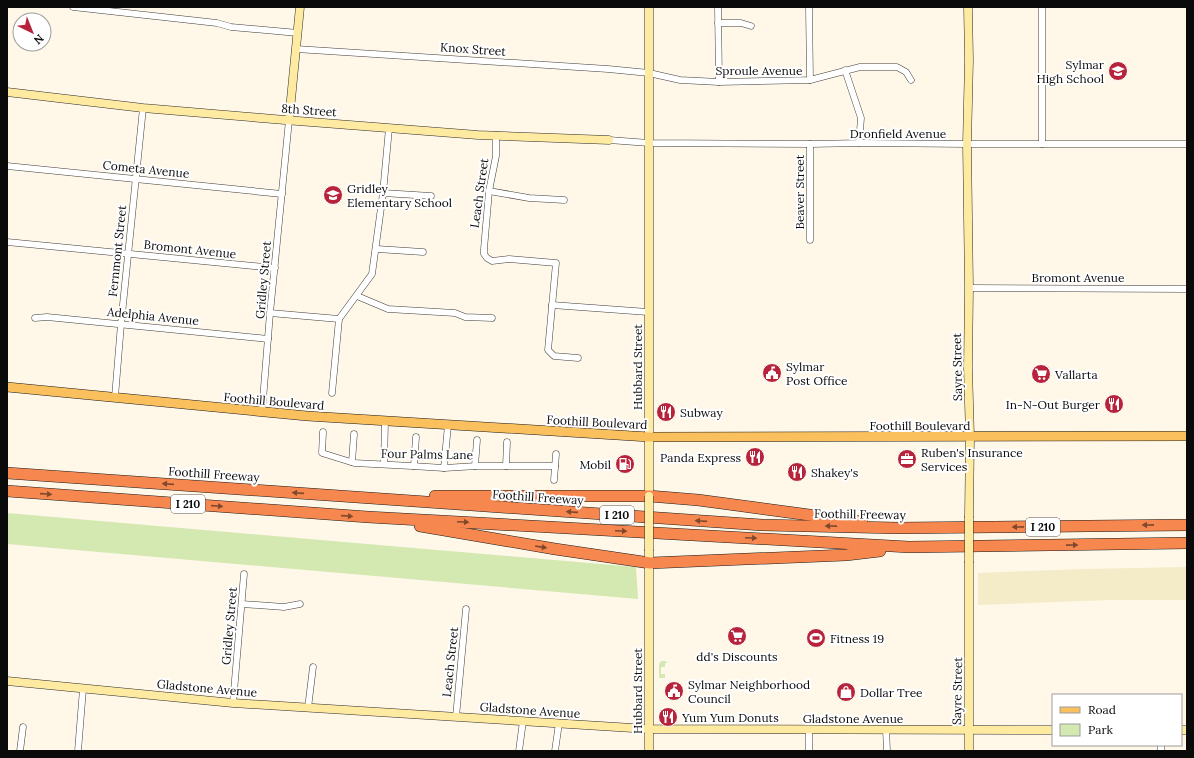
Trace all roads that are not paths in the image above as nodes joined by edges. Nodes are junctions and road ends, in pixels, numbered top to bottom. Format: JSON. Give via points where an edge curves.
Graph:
{"nodes":[{"id":1,"x":73,"y":7,"type":"edge"},
{"id":2,"x":300,"y":7,"type":"edge"},
{"id":3,"x":649,"y":7,"type":"edge"},
{"id":4,"x":718,"y":7,"type":"edge"},
{"id":5,"x":809,"y":7,"type":"edge"},
{"id":6,"x":968,"y":7,"type":"edge"},
{"id":7,"x":1042,"y":7,"type":"edge"},
{"id":8,"x":718,"y":23,"type":"junction"},
{"id":9,"x":751,"y":26,"type":"dead end"},
{"id":10,"x":298,"y":33,"type":"junction"},
{"id":11,"x":296,"y":49,"type":"junction"},
{"id":12,"x":845,"y":70,"type":"junction"},
{"id":13,"x":649,"y":73,"type":"junction"},
{"id":14,"x":810,"y":80,"type":"junction"},
{"id":15,"x":910,"y":80,"type":"dead end"},
{"id":16,"x":719,"y":82,"type":"junction"},
{"id":17,"x":7,"y":92,"type":"edge"},
{"id":18,"x":143,"y":108,"type":"junction"},
{"id":19,"x":289,"y":120,"type":"junction"},
{"id":20,"x":389,"y":128,"type":"junction"},
{"id":21,"x":496,"y":135,"type":"junction"},
{"id":22,"x":609,"y":140,"type":"joint"},
{"id":23,"x":649,"y":143,"type":"junction"},
{"id":24,"x":859,"y":143,"type":"junction"},
{"id":25,"x":810,"y":144,"type":"junction"},
{"id":26,"x":967,"y":144,"type":"junction"},
{"id":27,"x":1042,"y":144,"type":"junction"},
{"id":28,"x":1187,"y":144,"type":"edge"},
{"id":29,"x":7,"y":166,"type":"edge"},
{"id":30,"x":136,"y":180,"type":"junction"},
{"id":31,"x":489,"y":191,"type":"junction"},
{"id":32,"x":383,"y":193,"type":"junction"},
{"id":33,"x":282,"y":194,"type":"junction"},
{"id":34,"x":430,"y":196,"type":"dead end"},
{"id":35,"x":564,"y":200,"type":"dead end"},
{"id":36,"x":810,"y":240,"type":"dead end"},
{"id":37,"x":7,"y":242,"type":"edge"},
{"id":38,"x":377,"y":249,"type":"junction"},
{"id":39,"x":423,"y":252,"type":"dead end"},
{"id":40,"x":128,"y":254,"type":"junction"},
{"id":41,"x":275,"y":268,"type":"junction"},
{"id":42,"x":969,"y":288,"type":"junction"},
{"id":43,"x":1187,"y":289,"type":"edge"},
{"id":44,"x":357,"y":296,"type":"junction"},
{"id":45,"x":552,"y":306,"type":"junction"},
{"id":46,"x":648,"y":312,"type":"junction"},
{"id":47,"x":270,"y":313,"type":"junction"},
{"id":48,"x":35,"y":318,"type":"dead end"},
{"id":49,"x":492,"y":318,"type":"dead end"},
{"id":50,"x":339,"y":319,"type":"junction"},
{"id":51,"x":121,"y":324,"type":"junction"},
{"id":52,"x":268,"y":339,"type":"junction"},
{"id":53,"x":578,"y":358,"type":"dead end"},
{"id":54,"x":7,"y":387,"type":"edge"},
{"id":55,"x":332,"y":393,"type":"dead end"},
{"id":56,"x":115,"y":397,"type":"junction"},
{"id":57,"x":262,"y":412,"type":"junction"},
{"id":58,"x":385,"y":421,"type":"junction"},
{"id":59,"x":448,"y":425,"type":"junction"},
{"id":60,"x":323,"y":432,"type":"dead end"},
{"id":61,"x":354,"y":434,"type":"dead end"},
{"id":62,"x":1187,"y":436,"type":"edge"},
{"id":63,"x":416,"y":437,"type":"dead end"},
{"id":64,"x":649,"y":437,"type":"junction"},
{"id":65,"x":970,"y":437,"type":"junction"},
{"id":66,"x":477,"y":440,"type":"dead end"},
{"id":67,"x":507,"y":442,"type":"dead end"},
{"id":68,"x":556,"y":454,"type":"dead end"},
{"id":69,"x":352,"y":462,"type":"junction"},
{"id":70,"x":384,"y":464,"type":"junction"},
{"id":71,"x":414,"y":466,"type":"junction"},
{"id":72,"x":475,"y":466,"type":"junction"},
{"id":73,"x":506,"y":466,"type":"junction"},
{"id":74,"x":555,"y":466,"type":"junction"},
{"id":75,"x":444,"y":468,"type":"junction"},
{"id":76,"x":7,"y":473,"type":"edge"},
{"id":77,"x":554,"y":480,"type":"dead end"},
{"id":78,"x":7,"y":491,"type":"edge"},
{"id":79,"x":336,"y":496,"type":"junction"},
{"id":80,"x":649,"y":496,"type":"junction"},
{"id":81,"x":368,"y":517,"type":"junction"},
{"id":82,"x":1187,"y":525,"type":"edge"},
{"id":83,"x":898,"y":528,"type":"junction"},
{"id":84,"x":1187,"y":543,"type":"edge"},
{"id":85,"x":910,"y":547,"type":"junction"},
{"id":86,"x":650,"y":563,"type":"junction"},
{"id":87,"x":244,"y":574,"type":"dead end"},
{"id":88,"x":242,"y":604,"type":"junction"},
{"id":89,"x":300,"y":604,"type":"dead end"},
{"id":90,"x":466,"y":609,"type":"dead end"},
{"id":91,"x":313,"y":667,"type":"dead end"},
{"id":92,"x":7,"y":682,"type":"edge"},
{"id":93,"x":83,"y":689,"type":"junction"},
{"id":94,"x":233,"y":703,"type":"junction"},
{"id":95,"x":308,"y":708,"type":"junction"},
{"id":96,"x":456,"y":717,"type":"junction"},
{"id":97,"x":523,"y":721,"type":"junction"},
{"id":98,"x":559,"y":724,"type":"junction"},
{"id":99,"x":23,"y":727,"type":"dead end"},
{"id":100,"x":649,"y":729,"type":"junction"},
{"id":101,"x":886,"y":729,"type":"junction"},
{"id":102,"x":809,"y":730,"type":"junction"},
{"id":103,"x":969,"y":730,"type":"junction"},
{"id":104,"x":1052,"y":730,"type":"edge"},
{"id":105,"x":20,"y":751,"type":"edge"},
{"id":106,"x":78,"y":751,"type":"edge"},
{"id":107,"x":519,"y":751,"type":"edge"},
{"id":108,"x":555,"y":751,"type":"edge"},
{"id":109,"x":649,"y":751,"type":"edge"},
{"id":110,"x":809,"y":751,"type":"edge"},
{"id":111,"x":887,"y":751,"type":"edge"},
{"id":112,"x":969,"y":751,"type":"edge"}],
"edges":[{"from":1,"to":10,"type":"street"},
{"from":2,"to":10,"type":"street"},
{"from":3,"to":13,"type":"street","name":"Hubbard Street"},
{"from":4,"to":8,"type":"street"},
{"from":5,"to":14,"type":"street"},
{"from":6,"to":26,"type":"street","name":"Sayre Street"},
{"from":7,"to":27,"type":"street"},
{"from":8,"to":9,"type":"street","via":[[741,23]]},
{"from":8,"to":16,"type":"street"},
{"from":10,"to":11,"type":"street"},
{"from":11,"to":13,"type":"street","name":"Knox Street"},
{"from":11,"to":19,"type":"street"},
{"from":12,"to":14,"type":"street","name":"Sproule Avenue"},
{"from":12,"to":15,"type":"street","name":"Sproule Avenue","via":[[860,67],[897,67],[906,72]]},
{"from":12,"to":24,"type":"street","via":[[861,118]]},
{"from":13,"to":16,"type":"street","name":"Sproule Avenue","via":[[680,80]]},
{"from":13,"to":23,"type":"street","name":"Hubbard Street"},
{"from":14,"to":16,"type":"street","name":"Sproule Avenue"},
{"from":17,"to":18,"type":"street","name":"8th Street"},
{"from":18,"to":19,"type":"street","name":"8th Street"},
{"from":18,"to":30,"type":"street","name":"Fernmont Street"},
{"from":19,"to":20,"type":"street","name":"8th Street"},
{"from":19,"to":33,"type":"street","name":"Gridley Street"},
{"from":20,"to":21,"type":"street","name":"8th Street"},
{"from":20,"to":32,"type":"street"},
{"from":21,"to":22,"type":"street","name":"8th Street"},
{"from":21,"to":31,"type":"street","name":"Leach Street","via":[[496,156]]},
{"from":22,"to":23,"type":"street","name":"Dronfield Avenue"},
{"from":23,"to":25,"type":"street","name":"Dronfield Avenue"},
{"from":23,"to":46,"type":"street","name":"Hubbard Street"},
{"from":24,"to":25,"type":"street","name":"Dronfield Avenue"},
{"from":24,"to":26,"type":"street","name":"Dronfield Avenue"},
{"from":25,"to":36,"type":"street","name":"Beaver Street"},
{"from":26,"to":27,"type":"street","name":"Dronfield Avenue"},
{"from":26,"to":42,"type":"street","name":"Sayre Street"},
{"from":27,"to":28,"type":"street","name":"Dronfield Avenue"},
{"from":29,"to":30,"type":"street","name":"Cometa Avenue"},
{"from":30,"to":33,"type":"street","name":"Cometa Avenue"},
{"from":30,"to":40,"type":"street","name":"Fernmont Street"},
{"from":31,"to":35,"type":"street","via":[[529,198]]},
{"from":31,"to":45,"type":"street","name":"Leach Street","via":[[484,254],[492,261],[509,259],[556,263]]},
{"from":32,"to":34,"type":"street"},
{"from":32,"to":38,"type":"street"},
{"from":33,"to":41,"type":"street","name":"Gridley Street"},
{"from":37,"to":40,"type":"street","name":"Bromont Avenue"},
{"from":38,"to":39,"type":"street"},
{"from":38,"to":44,"type":"street","via":[[372,274]]},
{"from":40,"to":41,"type":"street","name":"Bromont Avenue"},
{"from":40,"to":51,"type":"street","name":"Fernmont Street"},
{"from":41,"to":47,"type":"street","name":"Gridley Street"},
{"from":42,"to":43,"type":"street","name":"Bromont Avenue"},
{"from":42,"to":65,"type":"street","name":"Sayre Street"},
{"from":44,"to":49,"type":"street","via":[[388,309]]},
{"from":44,"to":50,"type":"street"},
{"from":45,"to":46,"type":"street"},
{"from":45,"to":53,"type":"street","via":[[548,350],[554,356]]},
{"from":46,"to":64,"type":"street","name":"Hubbard Street"},
{"from":47,"to":50,"type":"street"},
{"from":47,"to":52,"type":"street","name":"Gridley Street"},
{"from":48,"to":51,"type":"street","name":"Adelphia Avenue"},
{"from":50,"to":55,"type":"street"},
{"from":51,"to":52,"type":"street","name":"Adelphia Avenue"},
{"from":51,"to":56,"type":"street","name":"Fernmont Street"},
{"from":52,"to":57,"type":"street","name":"Gridley Street"},
{"from":54,"to":56,"type":"main road","name":"Foothill Boulevard"},
{"from":56,"to":57,"type":"main road","name":"Foothill Boulevard"},
{"from":57,"to":58,"type":"main road","name":"Foothill Boulevard"},
{"from":58,"to":59,"type":"main road","name":"Foothill Boulevard"},
{"from":58,"to":70,"type":"street"},
{"from":59,"to":64,"type":"main road","name":"Foothill Boulevard"},
{"from":59,"to":75,"type":"street"},
{"from":60,"to":69,"type":"street","name":"Four Palms Lane","via":[[322,453]]},
{"from":61,"to":69,"type":"street"},
{"from":62,"to":65,"type":"main road","name":"Foothill Boulevard"},
{"from":63,"to":71,"type":"street"},
{"from":64,"to":65,"type":"main road","name":"Foothill Boulevard"},
{"from":64,"to":80,"type":"street","name":"Hubbard Street"},
{"from":65,"to":103,"type":"street","name":"Sayre Street","bridge":true},
{"from":66,"to":72,"type":"street"},
{"from":67,"to":73,"type":"street"},
{"from":68,"to":74,"type":"street"},
{"from":69,"to":70,"type":"street","name":"Four Palms Lane"},
{"from":70,"to":71,"type":"street","name":"Four Palms Lane"},
{"from":71,"to":75,"type":"street","name":"Four Palms Lane"},
{"from":72,"to":73,"type":"street","name":"Four Palms Lane"},
{"from":72,"to":75,"type":"street","name":"Four Palms Lane"},
{"from":73,"to":74,"type":"street","name":"Four Palms Lane"},
{"from":74,"to":77,"type":"street"},
{"from":79,"to":76,"type":"highway","name":"Foothill Freeway","number":"I 210","one_way":true},
{"from":78,"to":81,"type":"highway","number":"I 210","one_way":true},
{"from":79,"to":80,"type":"highway"},
{"from":83,"to":79,"type":"highway","name":"Foothill Freeway","number":"I 210","one_way":true,"via":[[762,525]]},
{"from":80,"to":83,"type":"highway","via":[[756,507]]},
{"from":80,"to":86,"type":"street","name":"Hubbard Street","bridge":true},
{"from":81,"to":85,"type":"highway","number":"I 210","one_way":true},
{"from":81,"to":86,"type":"highway","one_way":true},
{"from":82,"to":83,"type":"highway","name":"Foothill Freeway","number":"I 210","one_way":true},
{"from":85,"to":84,"type":"highway","number":"I 210","one_way":true},
{"from":85,"to":86,"type":"highway","via":[[846,555]]},
{"from":86,"to":100,"type":"street","name":"Hubbard Street"},
{"from":87,"to":88,"type":"street","name":"Gridley Street"},
{"from":88,"to":89,"type":"street","via":[[284,607]]},
{"from":88,"to":94,"type":"street","name":"Gridley Street"},
{"from":90,"to":96,"type":"street","name":"Leach Street"},
{"from":91,"to":95,"type":"street"},
{"from":92,"to":93,"type":"street","name":"Gladstone Avenue"},
{"from":93,"to":94,"type":"street","name":"Gladstone Avenue"},
{"from":93,"to":106,"type":"street"},
{"from":94,"to":95,"type":"street","name":"Gladstone Avenue"},
{"from":95,"to":96,"type":"street","name":"Gladstone Avenue"},
{"from":96,"to":97,"type":"street","name":"Gladstone Avenue"},
{"from":97,"to":98,"type":"street","name":"Gladstone Avenue"},
{"from":97,"to":107,"type":"street"},
{"from":98,"to":100,"type":"street","name":"Gladstone Avenue"},
{"from":98,"to":108,"type":"street"},
{"from":99,"to":105,"type":"street"},
{"from":100,"to":102,"type":"street","name":"Gladstone Avenue"},
{"from":100,"to":109,"type":"street","name":"Hubbard Street"},
{"from":101,"to":102,"type":"street","name":"Gladstone Avenue"},
{"from":101,"to":103,"type":"street","name":"Gladstone Avenue"},
{"from":101,"to":111,"type":"street"},
{"from":102,"to":110,"type":"street"},
{"from":103,"to":104,"type":"street","name":"Gladstone Avenue"},
{"from":103,"to":112,"type":"street","name":"Sayre Street"}]}
